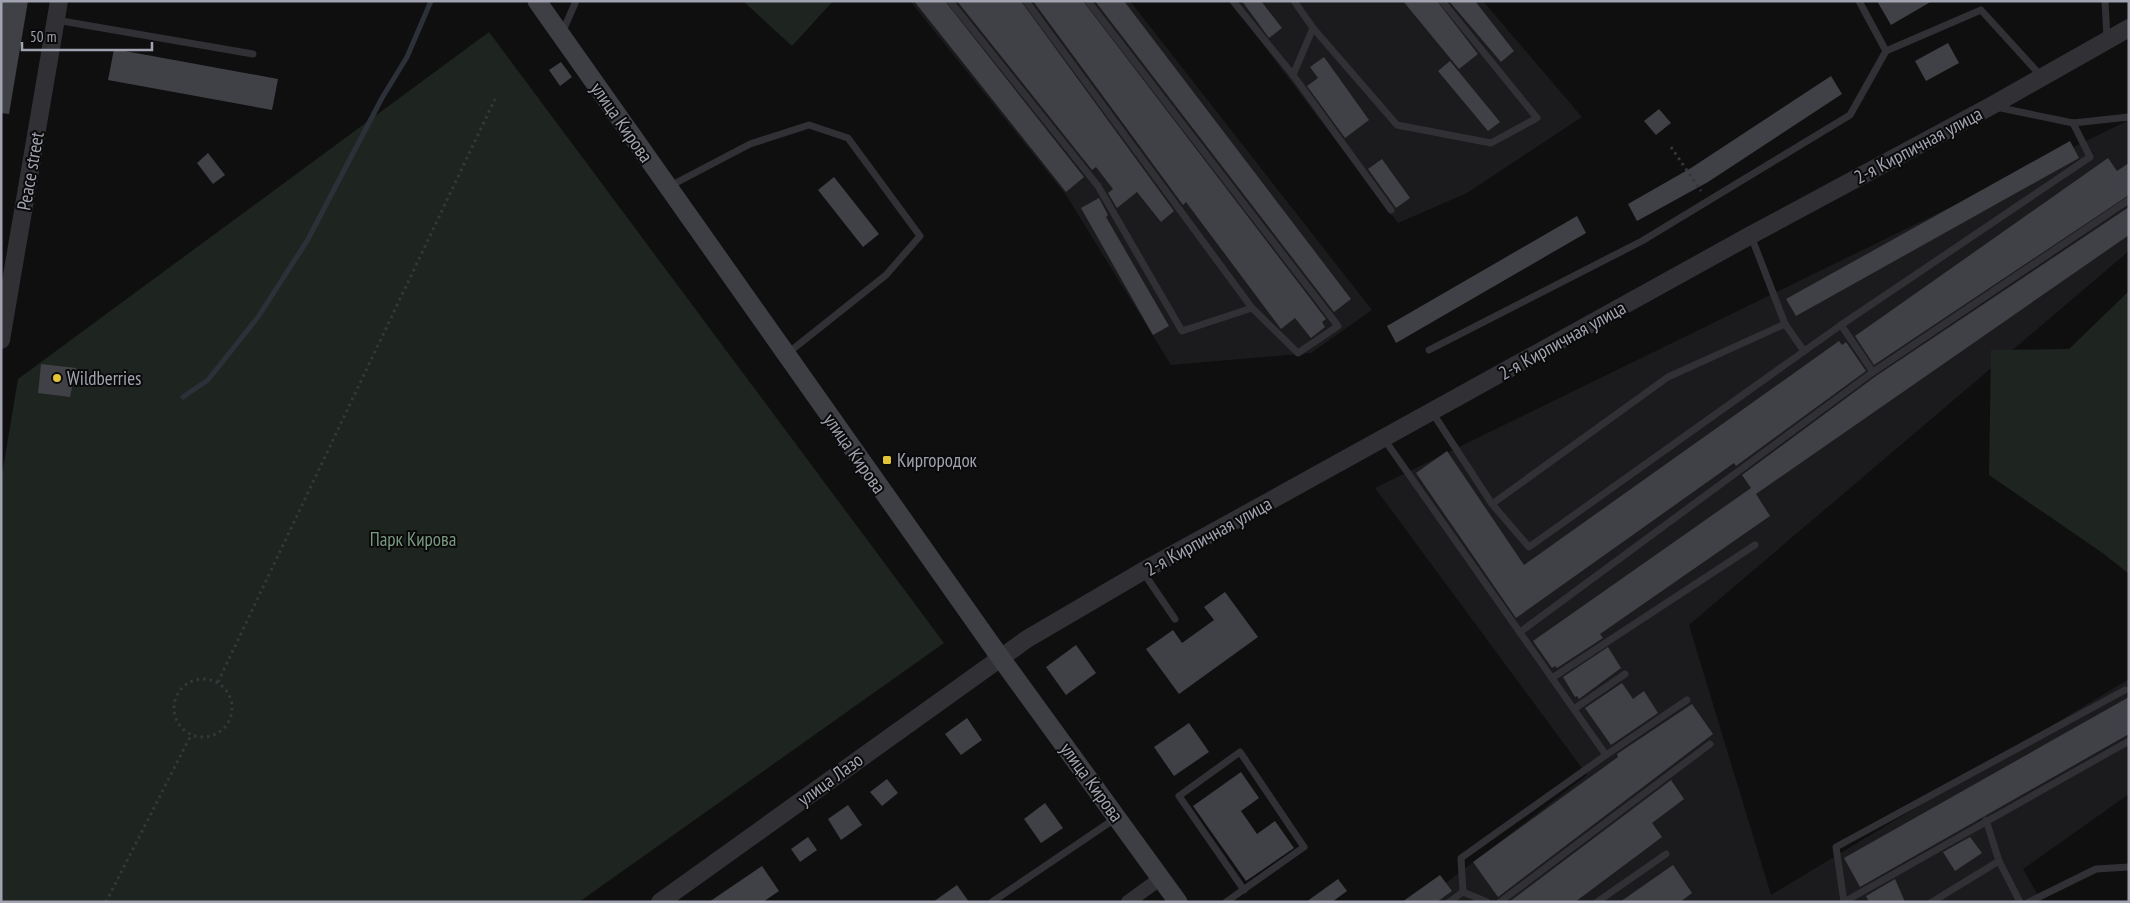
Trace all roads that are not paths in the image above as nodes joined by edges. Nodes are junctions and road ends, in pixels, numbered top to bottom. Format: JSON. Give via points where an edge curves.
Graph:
{"nodes":[{"id":1,"x":59,"y":1,"type":"edge"},
{"id":2,"x":536,"y":1,"type":"edge"},
{"id":3,"x":576,"y":1,"type":"edge"},
{"id":4,"x":950,"y":1,"type":"edge"},
{"id":5,"x":1026,"y":1,"type":"edge"},
{"id":6,"x":1088,"y":1,"type":"edge"},
{"id":7,"x":1233,"y":1,"type":"edge"},
{"id":8,"x":1294,"y":1,"type":"edge"},
{"id":9,"x":1442,"y":1,"type":"edge"},
{"id":10,"x":1859,"y":1,"type":"edge"},
{"id":11,"x":2105,"y":1,"type":"edge"},
{"id":12,"x":56,"y":20,"type":"junction"},
{"id":13,"x":1313,"y":28,"type":"junction"},
{"id":14,"x":2129,"y":28,"type":"edge"},
{"id":15,"x":561,"y":35,"type":"junction"},
{"id":16,"x":2107,"y":41,"type":"junction"},
{"id":17,"x":1886,"y":52,"type":"junction"},
{"id":18,"x":253,"y":54,"type":"dead end"},
{"id":19,"x":1293,"y":75,"type":"junction"},
{"id":20,"x":2042,"y":77,"type":"junction"},
{"id":21,"x":1991,"y":106,"type":"junction"},
{"id":22,"x":2129,"y":117,"type":"edge"},
{"id":23,"x":2073,"y":122,"type":"junction"},
{"id":24,"x":667,"y":187,"type":"junction"},
{"id":25,"x":2129,"y":200,"type":"edge"},
{"id":26,"x":1391,"y":210,"type":"dead end"},
{"id":27,"x":1751,"y":235,"type":"junction"},
{"id":28,"x":1252,"y":308,"type":"junction"},
{"id":29,"x":1785,"y":324,"type":"junction"},
{"id":30,"x":1840,"y":325,"type":"junction"},
{"id":31,"x":1,"y":340,"type":"edge"},
{"id":32,"x":1429,"y":350,"type":"dead end"},
{"id":33,"x":1804,"y":351,"type":"junction"},
{"id":34,"x":786,"y":355,"type":"junction"},
{"id":35,"x":1873,"y":372,"type":"junction"},
{"id":36,"x":1432,"y":412,"type":"junction"},
{"id":37,"x":1384,"y":439,"type":"junction"},
{"id":38,"x":1492,"y":504,"type":"junction"},
{"id":39,"x":1755,"y":545,"type":"dead end"},
{"id":40,"x":1143,"y":572,"type":"junction"},
{"id":41,"x":1175,"y":619,"type":"dead end"},
{"id":42,"x":1520,"y":632,"type":"junction"},
{"id":43,"x":1000,"y":657,"type":"junction"},
{"id":44,"x":1626,"y":674,"type":"dead end"},
{"id":45,"x":1552,"y":678,"type":"junction"},
{"id":46,"x":2125,"y":690,"type":"dead end"},
{"id":47,"x":1688,"y":700,"type":"dead end"},
{"id":48,"x":1574,"y":708,"type":"junction"},
{"id":49,"x":2129,"y":741,"type":"edge"},
{"id":50,"x":1710,"y":744,"type":"dead end"},
{"id":51,"x":1606,"y":754,"type":"junction"},
{"id":52,"x":1118,"y":817,"type":"junction"},
{"id":53,"x":1986,"y":820,"type":"junction"},
{"id":54,"x":1666,"y":854,"type":"dead end"},
{"id":55,"x":2000,"y":861,"type":"junction"},
{"id":56,"x":2129,"y":866,"type":"edge"},
{"id":57,"x":1161,"y":878,"type":"junction"},
{"id":58,"x":1244,"y":890,"type":"junction"},
{"id":59,"x":1462,"y":892,"type":"junction"},
{"id":60,"x":660,"y":902,"type":"edge"},
{"id":61,"x":992,"y":902,"type":"edge"},
{"id":62,"x":1128,"y":902,"type":"edge"},
{"id":63,"x":1178,"y":902,"type":"edge"},
{"id":64,"x":1226,"y":902,"type":"edge"},
{"id":65,"x":1449,"y":902,"type":"edge"},
{"id":66,"x":1487,"y":902,"type":"edge"},
{"id":67,"x":1500,"y":902,"type":"edge"},
{"id":68,"x":1597,"y":902,"type":"edge"},
{"id":69,"x":1844,"y":902,"type":"edge"},
{"id":70,"x":1932,"y":902,"type":"edge"},
{"id":71,"x":2020,"y":902,"type":"edge"},
{"id":72,"x":2029,"y":902,"type":"edge"}],
"edges":[{"from":1,"to":12,"type":"street","name":"Peace street"},
{"from":2,"to":15,"type":"main road","name":"улица Кирова"},
{"from":3,"to":15,"type":"lane"},
{"from":4,"to":28,"type":"lane","via":[[1098,186],[1182,330]]},
{"from":5,"to":28,"type":"lane"},
{"from":6,"to":28,"type":"lane","via":[[1338,326],[1298,353]]},
{"from":7,"to":19,"type":"lane"},
{"from":8,"to":13,"type":"lane"},
{"from":9,"to":13,"type":"lane","via":[[1537,118],[1491,143],[1397,125]]},
{"from":10,"to":17,"type":"lane"},
{"from":11,"to":16,"type":"lane"},
{"from":12,"to":18,"type":"lane"},
{"from":12,"to":31,"type":"street","name":"Peace street"},
{"from":13,"to":19,"type":"lane"},
{"from":14,"to":16,"type":"street","name":"2-я Кирпичная улица"},
{"from":15,"to":24,"type":"main road","name":"улица Кирова"},
{"from":16,"to":20,"type":"street","name":"2-я Кирпичная улица"},
{"from":17,"to":20,"type":"lane","via":[[1981,10]]},
{"from":17,"to":32,"type":"lane","via":[[1850,116],[1642,241]]},
{"from":19,"to":26,"type":"lane"},
{"from":20,"to":21,"type":"street","name":"2-я Кирпичная улица"},
{"from":21,"to":23,"type":"lane"},
{"from":21,"to":27,"type":"street","name":"2-я Кирпичная улица"},
{"from":22,"to":23,"type":"lane"},
{"from":23,"to":30,"type":"lane","via":[[2090,157]]},
{"from":24,"to":34,"type":"main road","name":"улица Кирова"},
{"from":24,"to":34,"type":"lane","via":[[750,144],[809,125],[848,138],[920,236],[886,275]]},
{"from":25,"to":35,"type":"lane"},
{"from":27,"to":29,"type":"lane"},
{"from":27,"to":36,"type":"street","name":"2-я Кирпичная улица"},
{"from":29,"to":33,"type":"lane"},
{"from":29,"to":38,"type":"lane","via":[[1668,377]]},
{"from":30,"to":33,"type":"lane"},
{"from":30,"to":35,"type":"lane"},
{"from":33,"to":38,"type":"lane","via":[[1529,547]]},
{"from":34,"to":43,"type":"main road","name":"улица Кирова"},
{"from":35,"to":42,"type":"lane"},
{"from":36,"to":37,"type":"street","name":"2-я Кирпичная улица"},
{"from":36,"to":38,"type":"lane"},
{"from":37,"to":40,"type":"street","name":"2-я Кирпичная улица"},
{"from":37,"to":42,"type":"lane"},
{"from":39,"to":45,"type":"lane"},
{"from":40,"to":41,"type":"lane"},
{"from":40,"to":43,"type":"street","name":"2-я Кирпичная улица"},
{"from":42,"to":45,"type":"lane"},
{"from":43,"to":52,"type":"main road","name":"улица Кирова"},
{"from":43,"to":60,"type":"street","name":"улица Лазо"},
{"from":44,"to":48,"type":"lane"},
{"from":45,"to":48,"type":"lane"},
{"from":46,"to":69,"type":"lane","via":[[1836,847]]},
{"from":47,"to":51,"type":"lane"},
{"from":48,"to":51,"type":"lane"},
{"from":49,"to":53,"type":"lane"},
{"from":50,"to":67,"type":"lane"},
{"from":51,"to":59,"type":"lane","via":[[1460,858]]},
{"from":52,"to":57,"type":"main road","name":"улица Кирова"},
{"from":52,"to":61,"type":"lane"},
{"from":53,"to":55,"type":"lane"},
{"from":53,"to":69,"type":"lane"},
{"from":54,"to":68,"type":"lane"},
{"from":55,"to":70,"type":"lane"},
{"from":55,"to":71,"type":"lane"},
{"from":56,"to":72,"type":"lane","via":[[2096,869]]},
{"from":57,"to":62,"type":"street"},
{"from":57,"to":63,"type":"main road","name":"улица Кирова"},
{"from":58,"to":58,"type":"lane","via":[[1304,847],[1240,752],[1179,796]]},
{"from":58,"to":64,"type":"lane"},
{"from":59,"to":65,"type":"lane"},
{"from":59,"to":66,"type":"lane"}]}
